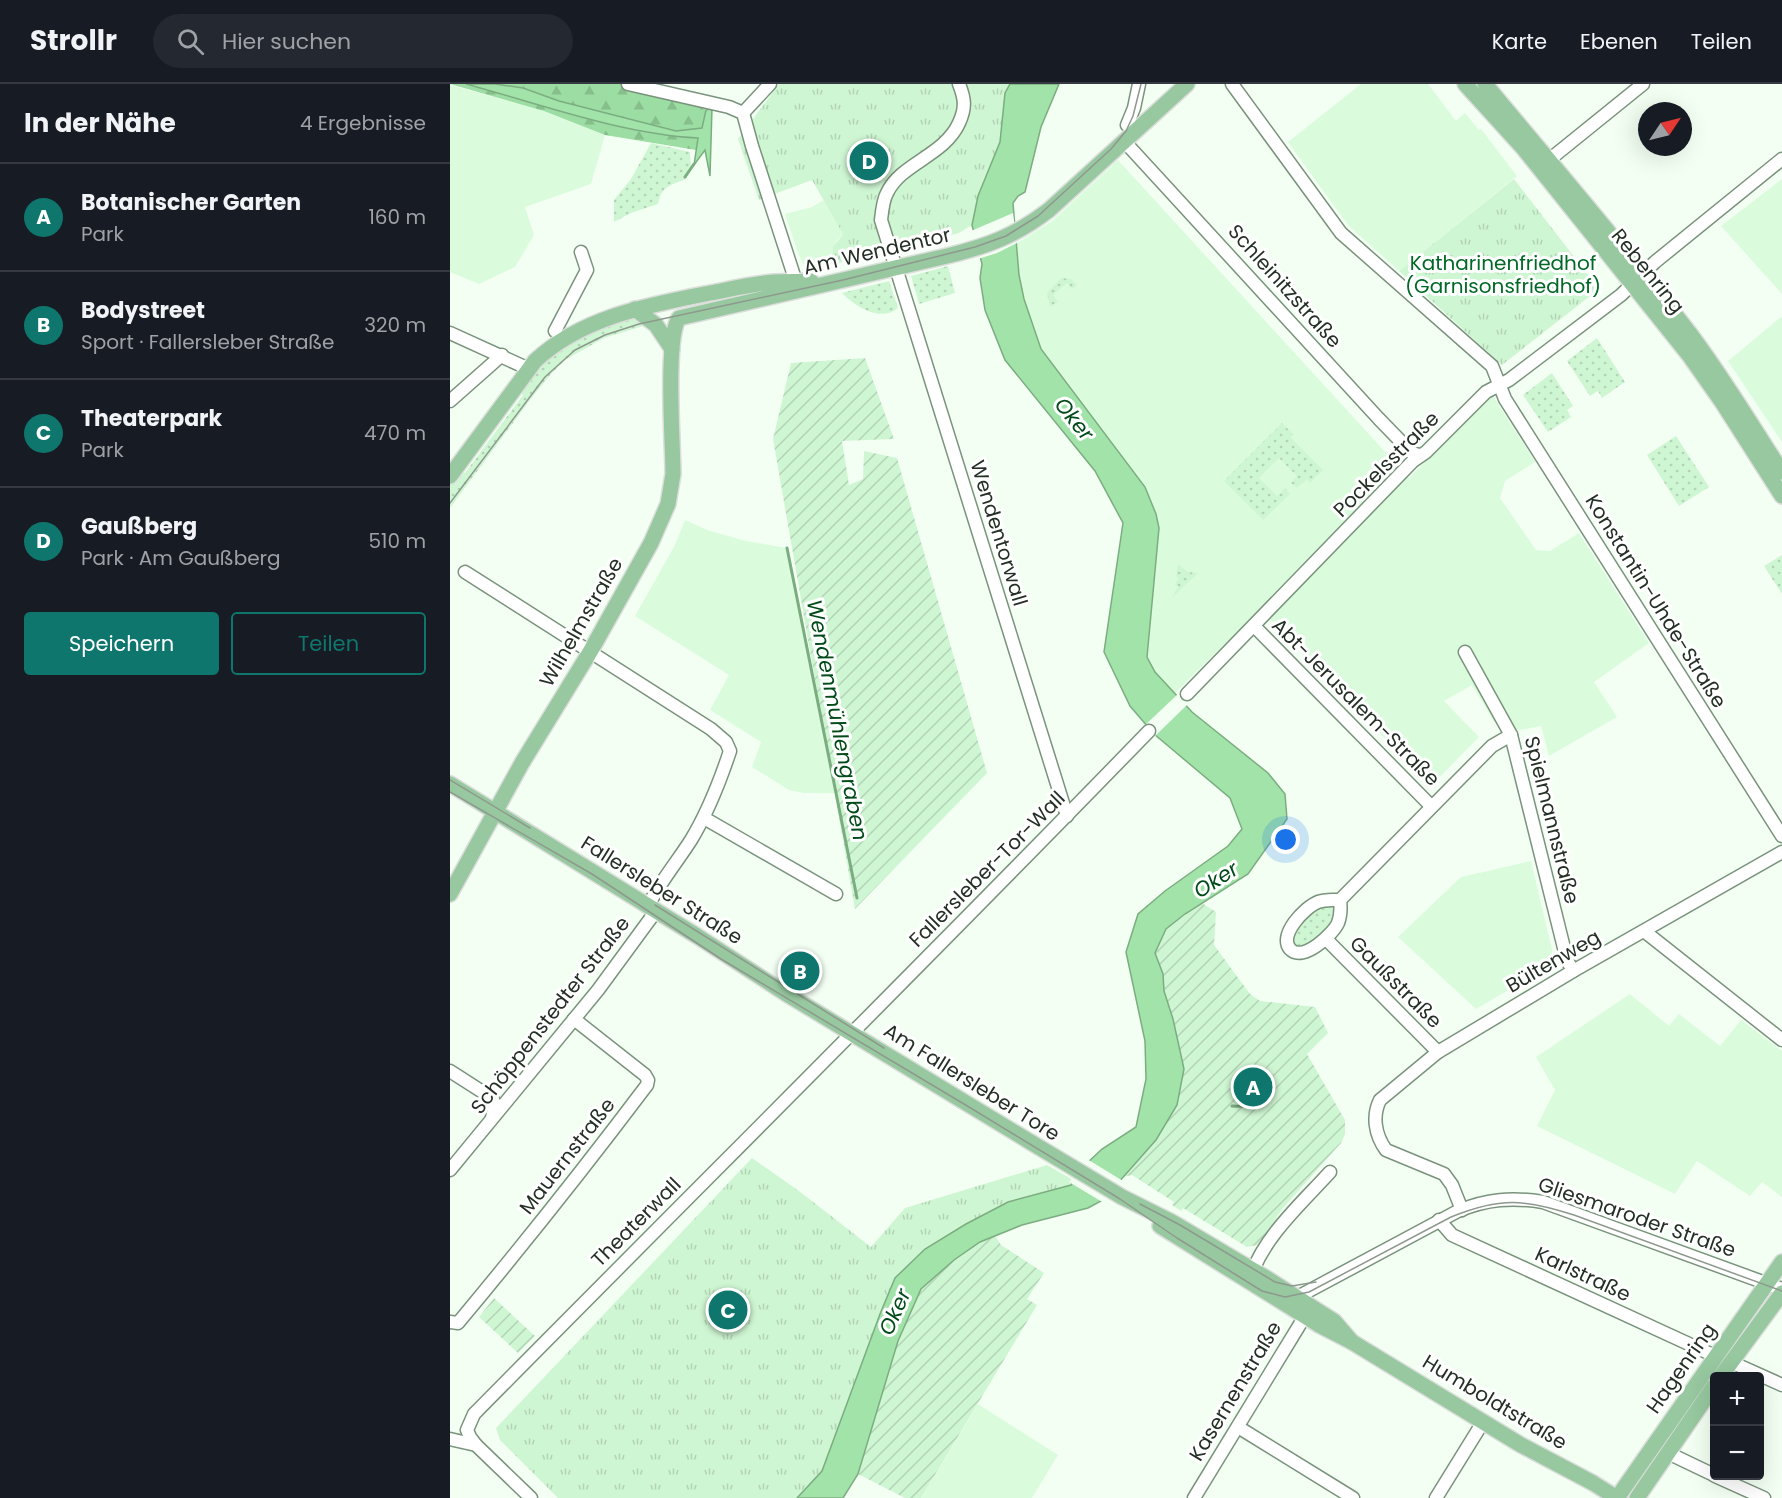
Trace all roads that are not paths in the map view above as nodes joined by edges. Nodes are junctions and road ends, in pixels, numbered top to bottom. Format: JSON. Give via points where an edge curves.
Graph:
{"nodes":[{"id":1,"x":628,"y":84,"type":"edge"},
{"id":2,"x":770,"y":84,"type":"edge"},
{"id":3,"x":959,"y":84,"type":"edge"},
{"id":4,"x":1139,"y":84,"type":"edge"},
{"id":5,"x":1173,"y":84,"type":"edge"},
{"id":6,"x":1187,"y":84,"type":"edge"},
{"id":7,"x":1232,"y":84,"type":"edge"},
{"id":8,"x":1466,"y":84,"type":"edge"},
{"id":9,"x":1485,"y":84,"type":"edge"},
{"id":10,"x":1643,"y":84,"type":"edge"},
{"id":11,"x":743,"y":113,"type":"junction"},
{"id":12,"x":1127,"y":124,"type":"junction"},
{"id":13,"x":1124,"y":141,"type":"junction"},
{"id":14,"x":1782,"y":159,"type":"edge"},
{"id":15,"x":1549,"y":160,"type":"junction"},
{"id":16,"x":1015,"y":228,"type":"junction"},
{"id":17,"x":581,"y":252,"type":"dead end"},
{"id":18,"x":895,"y":264,"type":"junction"},
{"id":19,"x":1637,"y":280,"type":"junction"},
{"id":20,"x":792,"y":288,"type":"junction"},
{"id":21,"x":635,"y":309,"type":"junction"},
{"id":22,"x":555,"y":332,"type":"dead end"},
{"id":23,"x":450,"y":333,"type":"edge"},
{"id":24,"x":672,"y":349,"type":"junction"},
{"id":25,"x":502,"y":355,"type":"junction"},
{"id":26,"x":529,"y":369,"type":"junction"},
{"id":27,"x":1500,"y":384,"type":"junction"},
{"id":28,"x":450,"y":401,"type":"edge"},
{"id":29,"x":1419,"y":455,"type":"junction"},
{"id":30,"x":1782,"y":472,"type":"edge"},
{"id":31,"x":450,"y":476,"type":"edge"},
{"id":32,"x":1782,"y":496,"type":"edge"},
{"id":33,"x":465,"y":572,"type":"dead end"},
{"id":34,"x":1254,"y":626,"type":"junction"},
{"id":35,"x":590,"y":652,"type":"junction"},
{"id":36,"x":1465,"y":652,"type":"dead end"},
{"id":37,"x":1187,"y":694,"type":"dead end"},
{"id":38,"x":1149,"y":731,"type":"dead end"},
{"id":39,"x":1511,"y":735,"type":"junction"},
{"id":40,"x":450,"y":784,"type":"edge"},
{"id":41,"x":1431,"y":806,"type":"junction"},
{"id":42,"x":496,"y":812,"type":"junction"},
{"id":43,"x":1067,"y":816,"type":"junction"},
{"id":44,"x":704,"y":818,"type":"junction"},
{"id":45,"x":1782,"y":836,"type":"edge"},
{"id":46,"x":1782,"y":852,"type":"edge"},
{"id":47,"x":450,"y":894,"type":"edge"},
{"id":48,"x":836,"y":894,"type":"dead end"},
{"id":49,"x":1340,"y":900,"type":"junction"},
{"id":50,"x":652,"y":908,"type":"junction"},
{"id":51,"x":1644,"y":931,"type":"junction"},
{"id":52,"x":1326,"y":939,"type":"junction"},
{"id":53,"x":1573,"y":971,"type":"junction"},
{"id":54,"x":574,"y":1019,"type":"junction"},
{"id":55,"x":852,"y":1033,"type":"junction"},
{"id":56,"x":1782,"y":1040,"type":"edge"},
{"id":57,"x":1438,"y":1052,"type":"junction"},
{"id":58,"x":450,"y":1071,"type":"edge"},
{"id":59,"x":489,"y":1124,"type":"junction"},
{"id":60,"x":1071,"y":1167,"type":"joint"},
{"id":61,"x":450,"y":1170,"type":"edge"},
{"id":62,"x":1330,"y":1172,"type":"dead end"},
{"id":63,"x":1462,"y":1210,"type":"junction"},
{"id":64,"x":1439,"y":1220,"type":"junction"},
{"id":65,"x":1782,"y":1262,"type":"edge"},
{"id":66,"x":1251,"y":1276,"type":"junction"},
{"id":67,"x":1766,"y":1283,"type":"junction"},
{"id":68,"x":1782,"y":1291,"type":"edge"},
{"id":69,"x":1291,"y":1301,"type":"junction"},
{"id":70,"x":1308,"y":1311,"type":"junction"},
{"id":71,"x":454,"y":1322,"type":"edge"},
{"id":72,"x":1715,"y":1356,"type":"junction"},
{"id":73,"x":1731,"y":1362,"type":"junction"},
{"id":74,"x":1724,"y":1372,"type":"edge"},
{"id":75,"x":1782,"y":1385,"type":"edge"},
{"id":76,"x":1710,"y":1392,"type":"edge"},
{"id":77,"x":1483,"y":1422,"type":"junction"},
{"id":78,"x":1238,"y":1427,"type":"junction"},
{"id":79,"x":467,"y":1430,"type":"junction"},
{"id":80,"x":452,"y":1439,"type":"edge"},
{"id":81,"x":476,"y":1445,"type":"junction"},
{"id":82,"x":1668,"y":1453,"type":"junction"},
{"id":83,"x":1710,"y":1473,"type":"edge"},
{"id":84,"x":1726,"y":1480,"type":"edge"},
{"id":85,"x":531,"y":1498,"type":"edge"},
{"id":86,"x":1194,"y":1498,"type":"edge"},
{"id":87,"x":1353,"y":1498,"type":"edge"},
{"id":88,"x":1436,"y":1498,"type":"edge"},
{"id":89,"x":1617,"y":1498,"type":"edge"},
{"id":90,"x":1637,"y":1498,"type":"edge"},
{"id":91,"x":1764,"y":1498,"type":"edge"}],
"edges":[{"from":1,"to":11,"type":"street"},
{"from":2,"to":11,"type":"street"},
{"from":3,"to":18,"type":"street","name":"Wendentorwall","via":[[965,98],[964,113],[955,132],[886,193],[881,220]]},
{"from":4,"to":12,"type":"street"},
{"from":5,"to":12,"type":"main road"},
{"from":6,"to":13,"type":"main road"},
{"from":7,"to":27,"type":"street","name":"Konstantin-Uhde-Straße","via":[[1341,233],[1492,366]]},
{"from":8,"to":19,"type":"main road","name":"Rebenring"},
{"from":9,"to":15,"type":"main road","name":"Rebenring"},
{"from":10,"to":15,"type":"street"},
{"from":11,"to":20,"type":"street"},
{"from":12,"to":16,"type":"main road"},
{"from":13,"to":16,"type":"main road","via":[[1049,210]]},
{"from":13,"to":29,"type":"street","name":"Schleinitzstraße","via":[[1379,419],[1412,453]]},
{"from":14,"to":19,"type":"street","name":"Pockelsstraße"},
{"from":15,"to":19,"type":"main road","name":"Rebenring"},
{"from":16,"to":18,"type":"main road","name":"Am Wendentor","via":[[974,245]]},
{"from":17,"to":22,"type":"street","via":[[587,270]]},
{"from":18,"to":20,"type":"main road","name":"Am Wendentor"},
{"from":18,"to":43,"type":"street","name":"Wendentorwall"},
{"from":19,"to":27,"type":"street","name":"Pockelsstraße"},
{"from":19,"to":30,"type":"main road","name":"Rebenring","via":[[1708,360]]},
{"from":19,"to":32,"type":"main road","name":"Rebenring"},
{"from":20,"to":21,"type":"main road","name":"Am Wendentor","via":[[753,285]]},
{"from":20,"to":24,"type":"main road","name":"Am Wendentor","via":[[679,318]]},
{"from":21,"to":24,"type":"main road","via":[[656,324]]},
{"from":21,"to":26,"type":"main road","name":"Am Wendentor","via":[[572,335],[545,352]]},
{"from":23,"to":25,"type":"street"},
{"from":24,"to":35,"type":"main road","name":"Wilhelmstraße","via":[[673,474],[668,504],[651,543]]},
{"from":25,"to":26,"type":"street"},
{"from":25,"to":28,"type":"street"},
{"from":26,"to":31,"type":"main road","name":"Am Wendentor"},
{"from":27,"to":29,"type":"street","name":"Pockelsstraße","via":[[1486,392]]},
{"from":27,"to":45,"type":"street","name":"Konstantin-Uhde-Straße","via":[[1505,399]]},
{"from":29,"to":34,"type":"street","name":"Pockelsstraße"},
{"from":33,"to":35,"type":"street","name":"Schöppenstedter Straße"},
{"from":34,"to":37,"type":"street","name":"Pockelsstraße"},
{"from":34,"to":41,"type":"street","name":"Abt-Jerusalem-Straße"},
{"from":35,"to":42,"type":"main road","name":"Wilhelmstraße"},
{"from":35,"to":44,"type":"street","name":"Schöppenstedter Straße","via":[[726,742],[730,751]]},
{"from":36,"to":39,"type":"street","name":"Spielmannstraße"},
{"from":38,"to":43,"type":"street","name":"Fallersleber-Tor-Wall"},
{"from":39,"to":41,"type":"street","via":[[1492,746]]},
{"from":39,"to":53,"type":"street","name":"Spielmannstraße"},
{"from":40,"to":42,"type":"main road","name":"Fallersleber Straße"},
{"from":41,"to":49,"type":"street"},
{"from":42,"to":47,"type":"main road","name":"Wilhelmstraße"},
{"from":42,"to":50,"type":"main road","name":"Fallersleber Straße"},
{"from":43,"to":55,"type":"street","name":"Fallersleber-Tor-Wall"},
{"from":44,"to":48,"type":"street"},
{"from":44,"to":50,"type":"street","name":"Schöppenstedter Straße","via":[[658,887]]},
{"from":46,"to":51,"type":"street","name":"Bültenweg"},
{"from":49,"to":52,"type":"street","name":"Gaußstraße","via":[[1337,923]]},
{"from":49,"to":52,"type":"street","name":"Gaußstraße","via":[[1310,906],[1295,922],[1287,940],[1292,950],[1299,952]]},
{"from":50,"to":54,"type":"street","name":"Schöppenstedter Straße","via":[[619,964]]},
{"from":50,"to":55,"type":"main road","name":"Fallersleber Straße"},
{"from":51,"to":53,"type":"street","name":"Bültenweg"},
{"from":51,"to":56,"type":"street"},
{"from":52,"to":57,"type":"street","name":"Gaußstraße"},
{"from":53,"to":57,"type":"street","name":"Bültenweg"},
{"from":54,"to":59,"type":"street","name":"Schöppenstedter Straße"},
{"from":54,"to":71,"type":"street","name":"Mauernstraße","via":[[645,1075],[647,1085]]},
{"from":55,"to":60,"type":"main road","name":"Am Fallersleber Tore"},
{"from":55,"to":79,"type":"street","name":"Theaterwall","via":[[474,1414]]},
{"from":57,"to":63,"type":"street","name":"Bültenweg","via":[[1380,1100],[1375,1118],[1386,1150],[1448,1178]]},
{"from":58,"to":59,"type":"street","via":[[492,1098],[495,1104]]},
{"from":59,"to":61,"type":"street","name":"Schöppenstedter Straße"},
{"from":60,"to":66,"type":"main road","name":"Humboldtstraße","via":[[1122,1197],[1176,1237]]},
{"from":62,"to":66,"type":"street","via":[[1277,1232]]},
{"from":63,"to":64,"type":"street","name":"Gliesmaroder Straße"},
{"from":63,"to":67,"type":"street","name":"Gliesmaroder Straße","via":[[1501,1199],[1543,1202]]},
{"from":64,"to":69,"type":"street","name":"Gliesmaroder Straße"},
{"from":64,"to":72,"type":"street","name":"Karlstraße","via":[[1452,1235]]},
{"from":65,"to":67,"type":"main road","name":"Hagenring"},
{"from":66,"to":69,"type":"main road","name":"Humboldtstraße"},
{"from":67,"to":68,"type":"street","name":"Gliesmaroder Straße"},
{"from":67,"to":72,"type":"main road","name":"Hagenring"},
{"from":68,"to":73,"type":"main road","name":"Hagenring"},
{"from":69,"to":70,"type":"main road","name":"Humboldtstraße"},
{"from":70,"to":77,"type":"main road","name":"Humboldtstraße"},
{"from":70,"to":78,"type":"street","name":"Kasernenstraße"},
{"from":72,"to":89,"type":"main road","name":"Hagenring"},
{"from":73,"to":74,"type":"main road","name":"Hagenring"},
{"from":73,"to":75,"type":"street"},
{"from":76,"to":82,"type":"main road","name":"Hagenring"},
{"from":77,"to":88,"type":"street"},
{"from":77,"to":89,"type":"main road","name":"Humboldtstraße"},
{"from":78,"to":86,"type":"street","name":"Kasernenstraße"},
{"from":78,"to":87,"type":"street"},
{"from":79,"to":80,"type":"street"},
{"from":79,"to":81,"type":"street"},
{"from":80,"to":81,"type":"street"},
{"from":81,"to":85,"type":"street"},
{"from":82,"to":83,"type":"street"},
{"from":82,"to":90,"type":"main road","name":"Hagenring"},
{"from":84,"to":91,"type":"street"}]}
